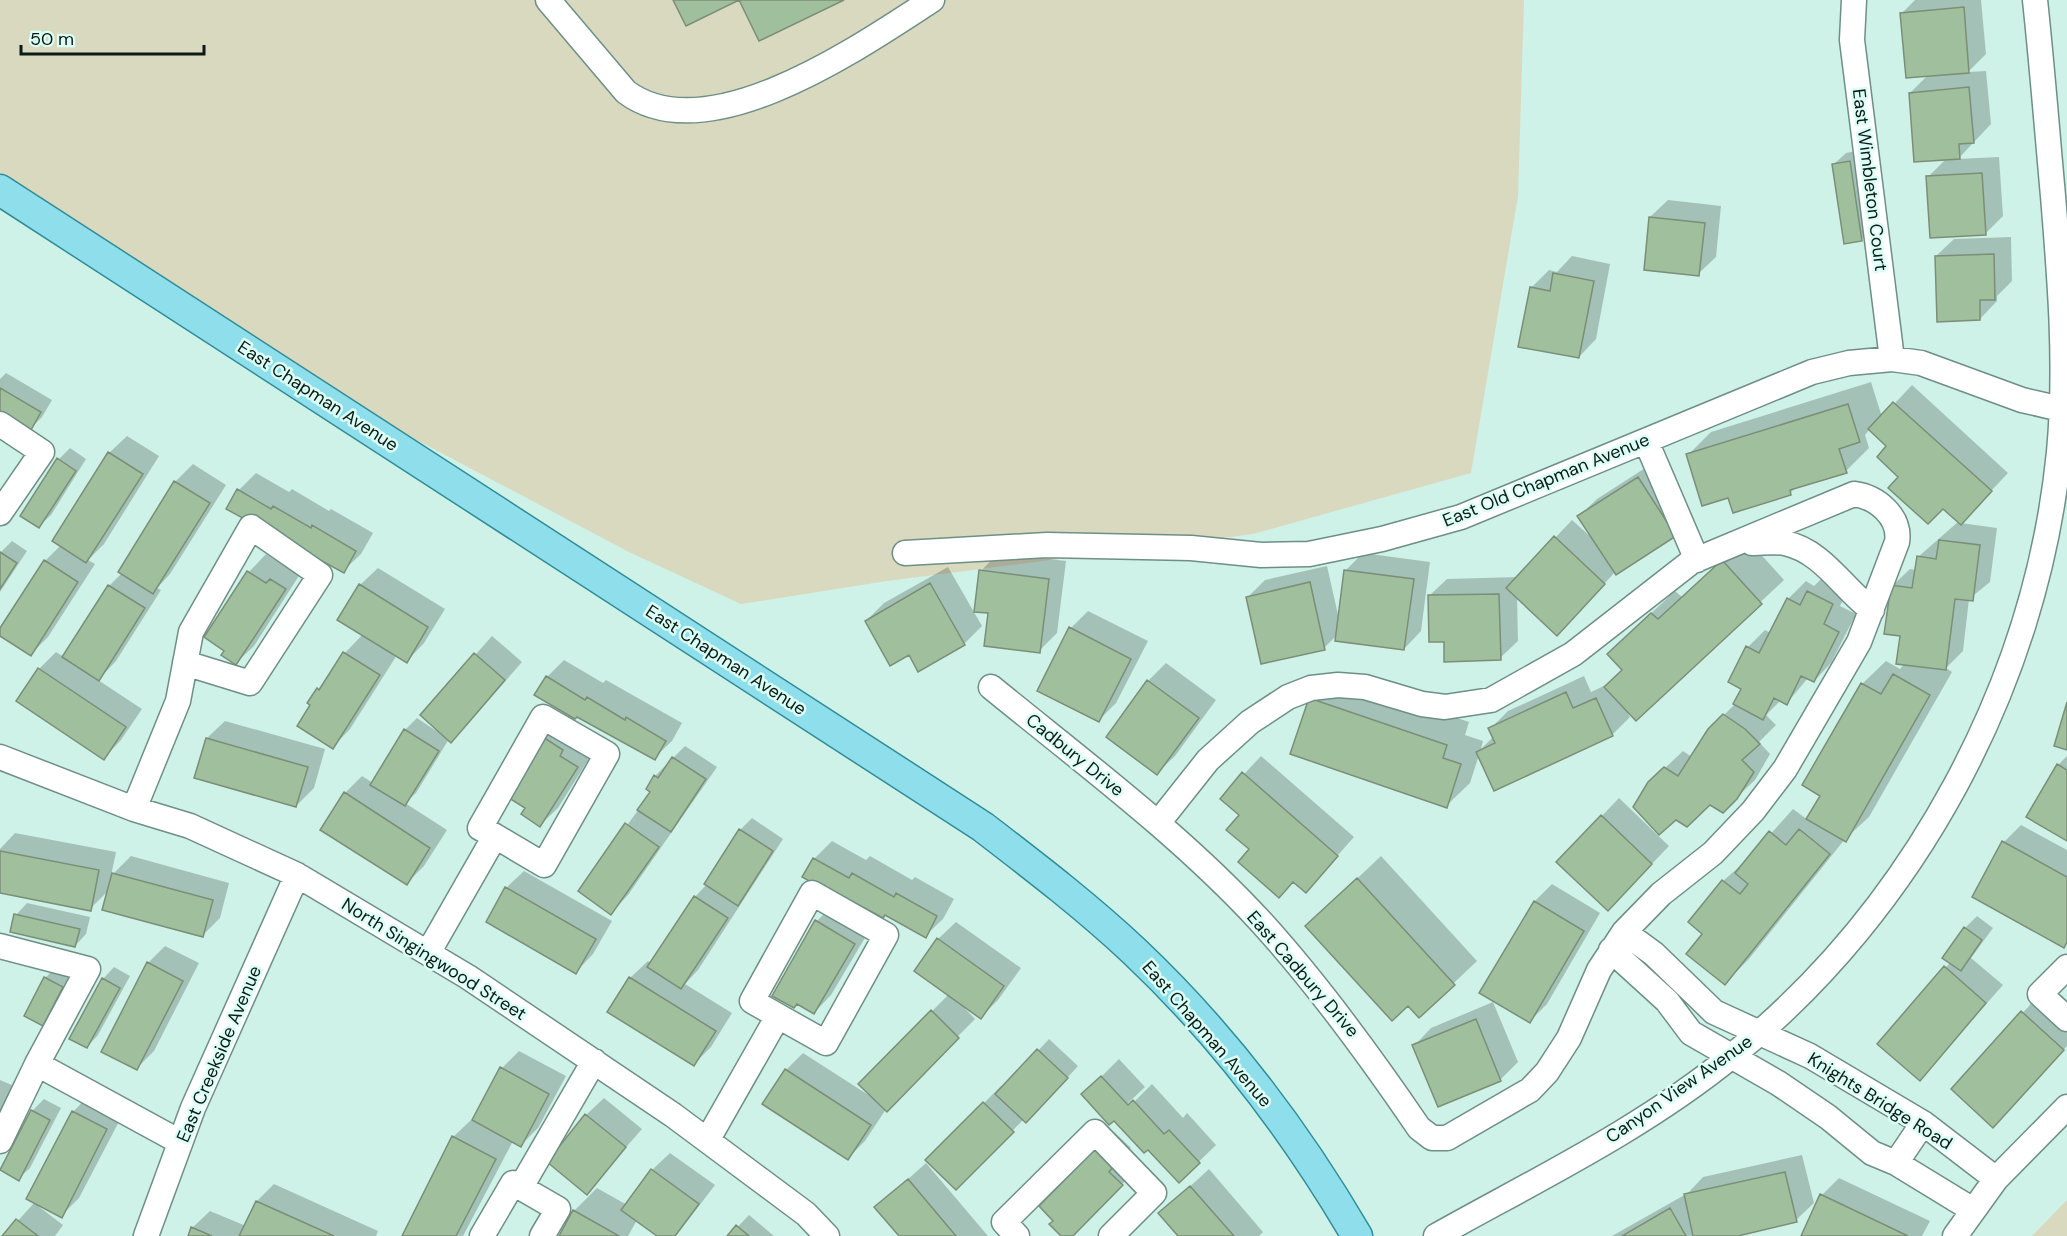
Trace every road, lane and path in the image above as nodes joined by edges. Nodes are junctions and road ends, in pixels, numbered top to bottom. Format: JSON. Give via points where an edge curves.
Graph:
{"nodes":[{"id":1,"x":548,"y":0,"type":"edge"},
{"id":2,"x":932,"y":0,"type":"edge"},
{"id":3,"x":1854,"y":0,"type":"edge"},
{"id":4,"x":2035,"y":0,"type":"edge"},
{"id":5,"x":0,"y":190,"type":"edge"},
{"id":6,"x":1892,"y":359,"type":"junction"},
{"id":7,"x":2061,"y":409,"type":"junction"},
{"id":8,"x":0,"y":424,"type":"edge"},
{"id":9,"x":1646,"y":441,"type":"junction"},
{"id":10,"x":0,"y":513,"type":"edge"},
{"id":11,"x":1740,"y":543,"type":"junction"},
{"id":12,"x":905,"y":553,"type":"dead end"},
{"id":13,"x":1697,"y":560,"type":"junction"},
{"id":14,"x":1872,"y":610,"type":"junction"},
{"id":15,"x":185,"y":663,"type":"junction"},
{"id":16,"x":992,"y":687,"type":"dead end"},
{"id":17,"x":0,"y":757,"type":"edge"},
{"id":18,"x":134,"y":808,"type":"junction"},
{"id":19,"x":1158,"y":823,"type":"junction"},
{"id":20,"x":495,"y":836,"type":"junction"},
{"id":21,"x":297,"y":875,"type":"junction"},
{"id":22,"x":1618,"y":941,"type":"junction"},
{"id":23,"x":0,"y":946,"type":"edge"},
{"id":24,"x":428,"y":953,"type":"junction"},
{"id":25,"x":2067,"y":967,"type":"edge"},
{"id":26,"x":778,"y":1016,"type":"junction"},
{"id":27,"x":2067,"y":1018,"type":"edge"},
{"id":28,"x":1759,"y":1033,"type":"junction"},
{"id":29,"x":1731,"y":1057,"type":"junction"},
{"id":30,"x":594,"y":1061,"type":"junction"},
{"id":31,"x":37,"y":1064,"type":"junction"},
{"id":32,"x":2067,"y":1107,"type":"edge"},
{"id":33,"x":1923,"y":1123,"type":"junction"},
{"id":34,"x":708,"y":1139,"type":"junction"},
{"id":35,"x":0,"y":1141,"type":"edge"},
{"id":36,"x":180,"y":1142,"type":"junction"},
{"id":37,"x":1896,"y":1162,"type":"junction"},
{"id":38,"x":1996,"y":1179,"type":"junction"},
{"id":39,"x":521,"y":1187,"type":"junction"},
{"id":40,"x":1973,"y":1210,"type":"junction"},
{"id":41,"x":823,"y":1234,"type":"edge"},
{"id":42,"x":146,"y":1236,"type":"edge"},
{"id":43,"x":482,"y":1236,"type":"edge"},
{"id":44,"x":542,"y":1236,"type":"edge"},
{"id":45,"x":1017,"y":1236,"type":"edge"},
{"id":46,"x":1111,"y":1236,"type":"edge"},
{"id":47,"x":1357,"y":1236,"type":"edge"},
{"id":48,"x":1436,"y":1236,"type":"edge"},
{"id":49,"x":1955,"y":1236,"type":"edge"}],
"edges":[{"from":1,"to":2,"type":"street","via":[[626,92],[640,103],[681,111],[723,106],[767,94],[883,32]]},
{"from":3,"to":6,"type":"street","name":"East Wimbleton Court","via":[[1852,40]]},
{"from":4,"to":7,"type":"street","name":"Canyon View Avenue","via":[[2062,304]]},
{"from":5,"to":47,"type":"main road","name":"East Chapman Avenue","via":[[983,827],[1059,886],[1178,994],[1287,1126]]},
{"from":6,"to":7,"type":"street","name":"East Old Chapman Avenue","via":[[1921,363],[2022,400]]},
{"from":6,"to":9,"type":"street","name":"East Old Chapman Avenue","via":[[1812,372]]},
{"from":7,"to":28,"type":"street","name":"Canyon View Avenue","via":[[2046,542],[2000,693],[1967,762],[1932,827],[1889,890],[1856,932]]},
{"from":8,"to":10,"type":"street","via":[[42,452]]},
{"from":9,"to":12,"type":"street","name":"East Old Chapman Avenue","via":[[1461,517],[1309,554],[1047,545]]},
{"from":9,"to":13,"type":"street"},
{"from":11,"to":13,"type":"street"},
{"from":11,"to":14,"type":"street","via":[[1785,543],[1819,559],[1853,596]]},
{"from":11,"to":14,"type":"street","via":[[1854,494],[1869,496],[1892,516],[1899,530]]},
{"from":13,"to":19,"type":"street","via":[[1573,654],[1491,700],[1445,707],[1365,687],[1338,685],[1311,688],[1288,697],[1250,722],[1208,760]]},
{"from":14,"to":22,"type":"street","via":[[1860,642],[1815,719],[1754,811],[1713,853],[1661,894]]},
{"from":15,"to":15,"type":"street","via":[[191,632],[251,527],[320,575],[250,683]]},
{"from":15,"to":18,"type":"street","via":[[178,701]]},
{"from":16,"to":19,"type":"street","name":"Cadbury Drive"},
{"from":17,"to":18,"type":"street","name":"North Singingwood Street"},
{"from":18,"to":21,"type":"street","name":"North Singingwood Street","via":[[190,826]]},
{"from":19,"to":22,"type":"street","name":"East Cadbury Drive","via":[[1260,921],[1357,1037],[1419,1128],[1432,1138],[1448,1138],[1472,1125],[1530,1090],[1547,1072],[1569,1038],[1587,993]]},
{"from":20,"to":20,"type":"street","via":[[480,828],[543,717],[607,754],[544,865]]},
{"from":20,"to":24,"type":"street"},
{"from":21,"to":24,"type":"street","name":"North Singingwood Street"},
{"from":21,"to":36,"type":"street","name":"East Creekside Avenue"},
{"from":22,"to":28,"type":"street","name":"Knights Bridge Road","via":[[1654,954],[1714,1012]]},
{"from":22,"to":29,"type":"street","via":[[1690,1033]]},
{"from":23,"to":31,"type":"street","via":[[88,969]]},
{"from":24,"to":30,"type":"street","name":"North Singingwood Street"},
{"from":25,"to":27,"type":"street","via":[[2040,994]]},
{"from":26,"to":26,"type":"street","via":[[752,1001],[812,893],[886,936],[826,1043]]},
{"from":26,"to":34,"type":"street"},
{"from":28,"to":29,"type":"street","name":"Canyon View Avenue"},
{"from":28,"to":33,"type":"street","name":"Knights Bridge Road","via":[[1810,1056]]},
{"from":29,"to":37,"type":"street","via":[[1828,1117],[1872,1153]]},
{"from":29,"to":48,"type":"street","name":"Canyon View Avenue","via":[[1594,1148]]},
{"from":30,"to":34,"type":"street","name":"North Singingwood Street"},
{"from":30,"to":39,"type":"street"},
{"from":31,"to":35,"type":"street"},
{"from":31,"to":36,"type":"street"},
{"from":32,"to":38,"type":"street"},
{"from":33,"to":37,"type":"street"},
{"from":33,"to":38,"type":"street","name":"Knights Bridge Road"},
{"from":34,"to":41,"type":"street","name":"North Singingwood Street","via":[[806,1214]]},
{"from":36,"to":42,"type":"street","name":"East Creekside Avenue"},
{"from":37,"to":40,"type":"street"},
{"from":38,"to":40,"type":"street"},
{"from":39,"to":43,"type":"street","via":[[513,1183]]},
{"from":39,"to":44,"type":"street","via":[[558,1209]]},
{"from":40,"to":49,"type":"street"},
{"from":45,"to":46,"type":"street","via":[[1004,1222],[1095,1132],[1154,1193]]}]}
